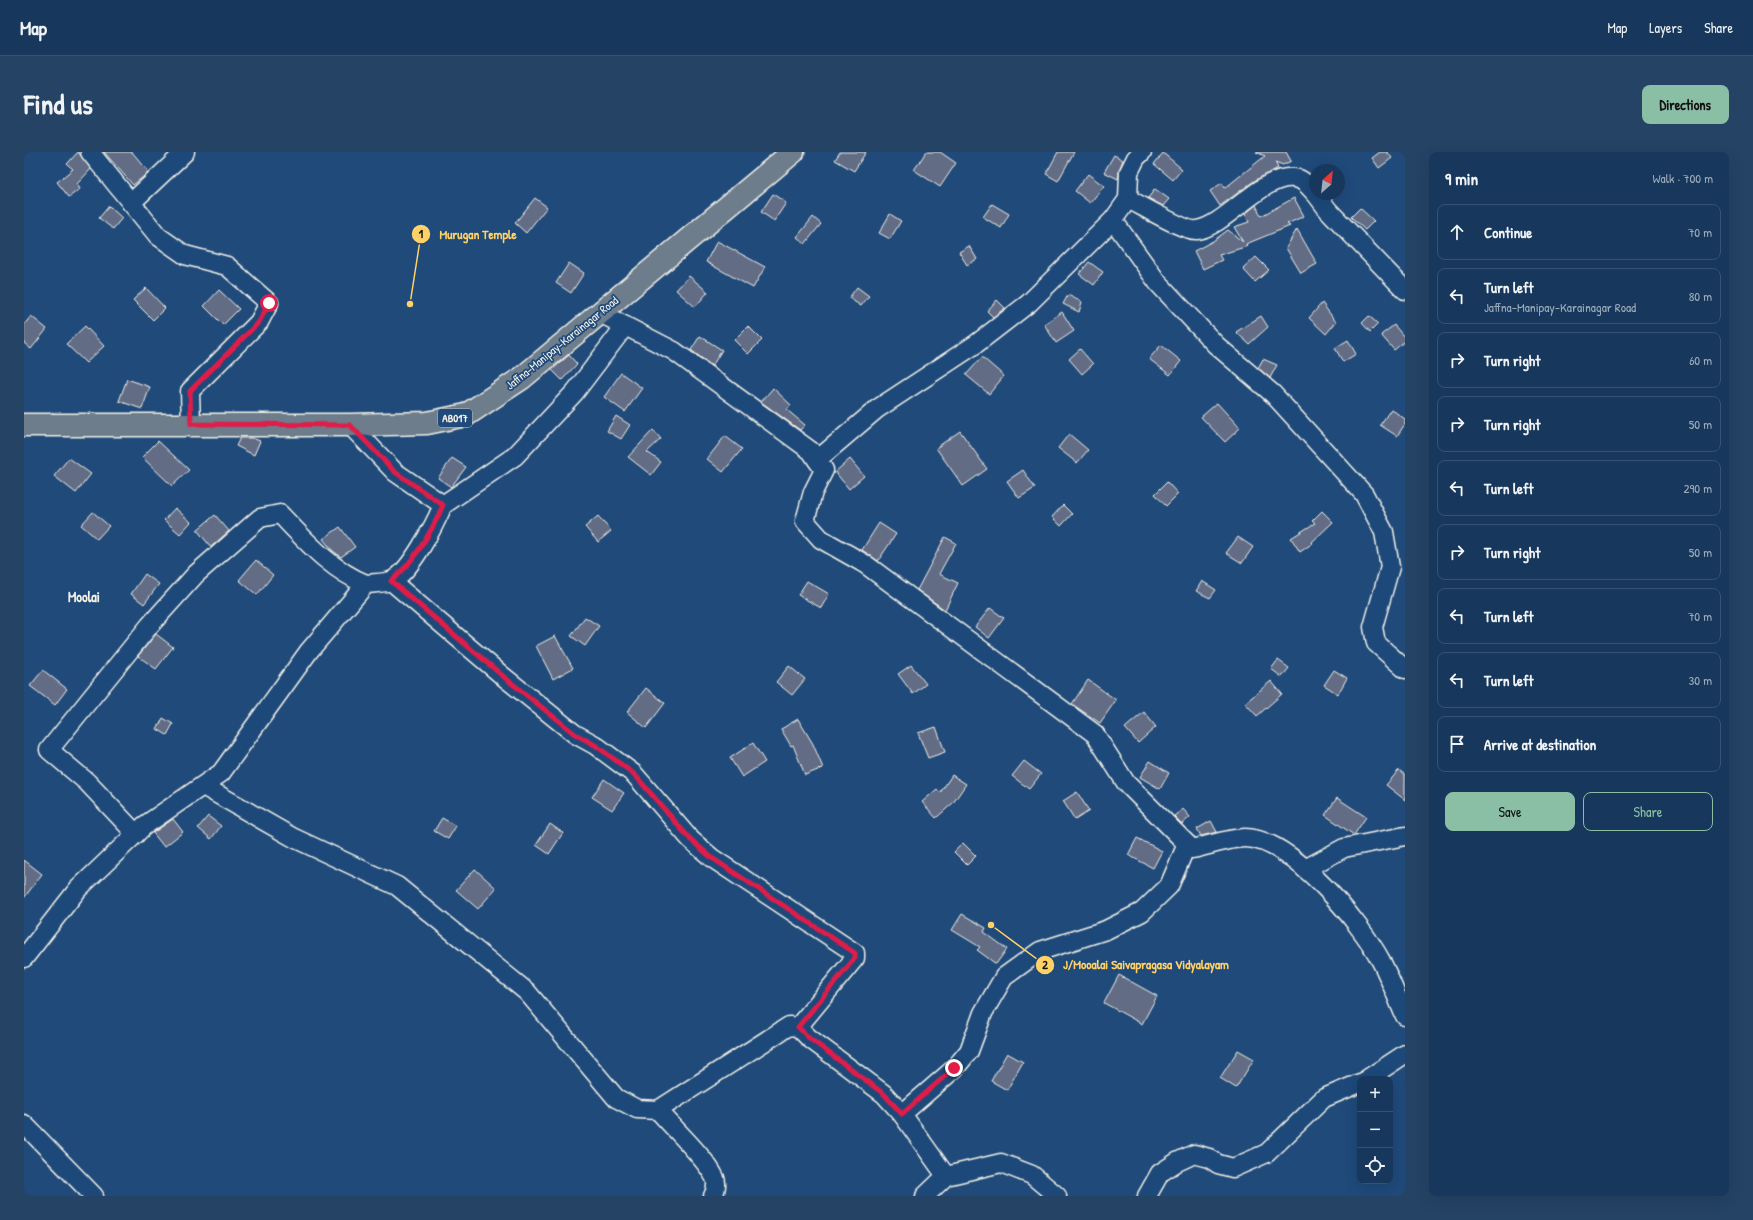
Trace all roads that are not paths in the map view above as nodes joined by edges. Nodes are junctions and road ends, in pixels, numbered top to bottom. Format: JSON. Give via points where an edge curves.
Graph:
{"nodes":[{"id":1,"x":90,"y":152,"type":"edge"},
{"id":2,"x":185,"y":152,"type":"edge"},
{"id":3,"x":793,"y":152,"type":"edge"},
{"id":4,"x":1142,"y":152,"type":"edge"},
{"id":5,"x":1309,"y":187,"type":"edge"},
{"id":6,"x":1128,"y":199,"type":"junction"},
{"id":7,"x":1320,"y":200,"type":"edge"},
{"id":8,"x":131,"y":203,"type":"junction"},
{"id":9,"x":1113,"y":220,"type":"junction"},
{"id":10,"x":1405,"y":290,"type":"edge"},
{"id":11,"x":600,"y":313,"type":"junction"},
{"id":12,"x":625,"y":326,"type":"junction"},
{"id":13,"x":191,"y":424,"type":"junction"},
{"id":14,"x":24,"y":425,"type":"edge"},
{"id":15,"x":350,"y":425,"type":"junction"},
{"id":16,"x":818,"y":460,"type":"junction"},
{"id":17,"x":443,"y":505,"type":"junction"},
{"id":18,"x":391,"y":581,"type":"junction"},
{"id":19,"x":366,"y":584,"type":"junction"},
{"id":20,"x":1405,"y":669,"type":"edge"},
{"id":21,"x":203,"y":786,"type":"junction"},
{"id":22,"x":136,"y":834,"type":"junction"},
{"id":23,"x":1405,"y":836,"type":"edge"},
{"id":24,"x":1187,"y":844,"type":"junction"},
{"id":25,"x":1305,"y":869,"type":"junction"},
{"id":26,"x":24,"y":958,"type":"edge"},
{"id":27,"x":1405,"y":1016,"type":"edge"},
{"id":28,"x":798,"y":1027,"type":"junction"},
{"id":29,"x":1405,"y":1054,"type":"edge"},
{"id":30,"x":1372,"y":1076,"type":"edge"},
{"id":31,"x":1357,"y":1084,"type":"edge"},
{"id":32,"x":658,"y":1110,"type":"junction"},
{"id":33,"x":902,"y":1114,"type":"junction"},
{"id":34,"x":24,"y":1124,"type":"edge"},
{"id":35,"x":946,"y":1176,"type":"junction"},
{"id":36,"x":94,"y":1196,"type":"edge"},
{"id":37,"x":713,"y":1196,"type":"edge"},
{"id":38,"x":925,"y":1196,"type":"edge"},
{"id":39,"x":1057,"y":1196,"type":"edge"},
{"id":40,"x":1147,"y":1196,"type":"edge"}],
"edges":[{"from":1,"to":8,"type":"street"},
{"from":2,"to":8,"type":"street"},
{"from":3,"to":11,"type":"main road","name":"Jaffna-Manipay-Karainagar Road","number":"AB017"},
{"from":4,"to":6,"type":"street","via":[[1129,172]]},
{"from":5,"to":6,"type":"street","via":[[1298,179],[1287,178],[1258,190],[1215,222],[1197,231],[1185,228]]},
{"from":6,"to":9,"type":"street"},
{"from":7,"to":10,"type":"street"},
{"from":8,"to":13,"type":"street","via":[[158,236],[185,255],[227,266],[269,303],[259,322],[190,391]]},
{"from":9,"to":16,"type":"street","via":[[1029,303],[976,344],[877,409]]},
{"from":9,"to":20,"type":"street","via":[[1158,283],[1216,345],[1273,394],[1364,494],[1384,532],[1390,567],[1373,627],[1376,643]]},
{"from":11,"to":12,"type":"street"},
{"from":11,"to":15,"type":"main road","name":"Jaffna-Manipay-Karainagar Road","number":"AB017","via":[[522,378],[466,416],[427,423]]},
{"from":12,"to":16,"type":"street","via":[[674,351],[811,451]]},
{"from":12,"to":17,"type":"street","via":[[575,392],[515,456]]},
{"from":13,"to":14,"type":"main road","name":"Jaffna-Manipay-Karainagar Road","number":"AB017"},
{"from":13,"to":15,"type":"main road","name":"Jaffna-Manipay-Karainagar Road","number":"AB017"},
{"from":15,"to":17,"type":"street","via":[[395,472]]},
{"from":16,"to":24,"type":"street","via":[[824,470],[813,492],[805,521],[821,539],[865,564],[1095,734],[1126,783]]},
{"from":17,"to":18,"type":"street","via":[[433,527],[405,569]]},
{"from":18,"to":19,"type":"street"},
{"from":18,"to":28,"type":"street","via":[[557,720],[634,774],[690,839],[712,858],[855,953],[855,958]]},
{"from":19,"to":21,"type":"street","via":[[309,651],[221,773]]},
{"from":19,"to":22,"type":"street","via":[[353,579],[330,562],[280,514],[260,518],[196,574],[150,624],[49,750],[87,782]]},
{"from":21,"to":22,"type":"street"},
{"from":21,"to":32,"type":"street","via":[[294,838],[397,886],[527,992],[616,1098],[637,1109]]},
{"from":22,"to":26,"type":"street","via":[[78,889]]},
{"from":23,"to":25,"type":"street","via":[[1344,848]]},
{"from":24,"to":25,"type":"street","via":[[1192,849],[1245,838],[1268,843]]},
{"from":24,"to":33,"type":"street","via":[[1169,886],[1142,912],[1106,930],[1040,951],[1004,977],[983,1013],[969,1051],[954,1068]]},
{"from":25,"to":27,"type":"street","via":[[1351,915],[1381,960]]},
{"from":28,"to":32,"type":"street","via":[[789,1026]]},
{"from":28,"to":33,"type":"street","via":[[884,1094]]},
{"from":29,"to":30,"type":"street"},
{"from":31,"to":40,"type":"street","via":[[1324,1098],[1267,1153],[1233,1168],[1194,1154],[1160,1173]]},
{"from":32,"to":37,"type":"street","via":[[716,1179],[716,1192]]},
{"from":33,"to":35,"type":"street"},
{"from":34,"to":36,"type":"street"},
{"from":35,"to":38,"type":"street"},
{"from":35,"to":39,"type":"street","via":[[1001,1163],[1032,1175]]}]}
